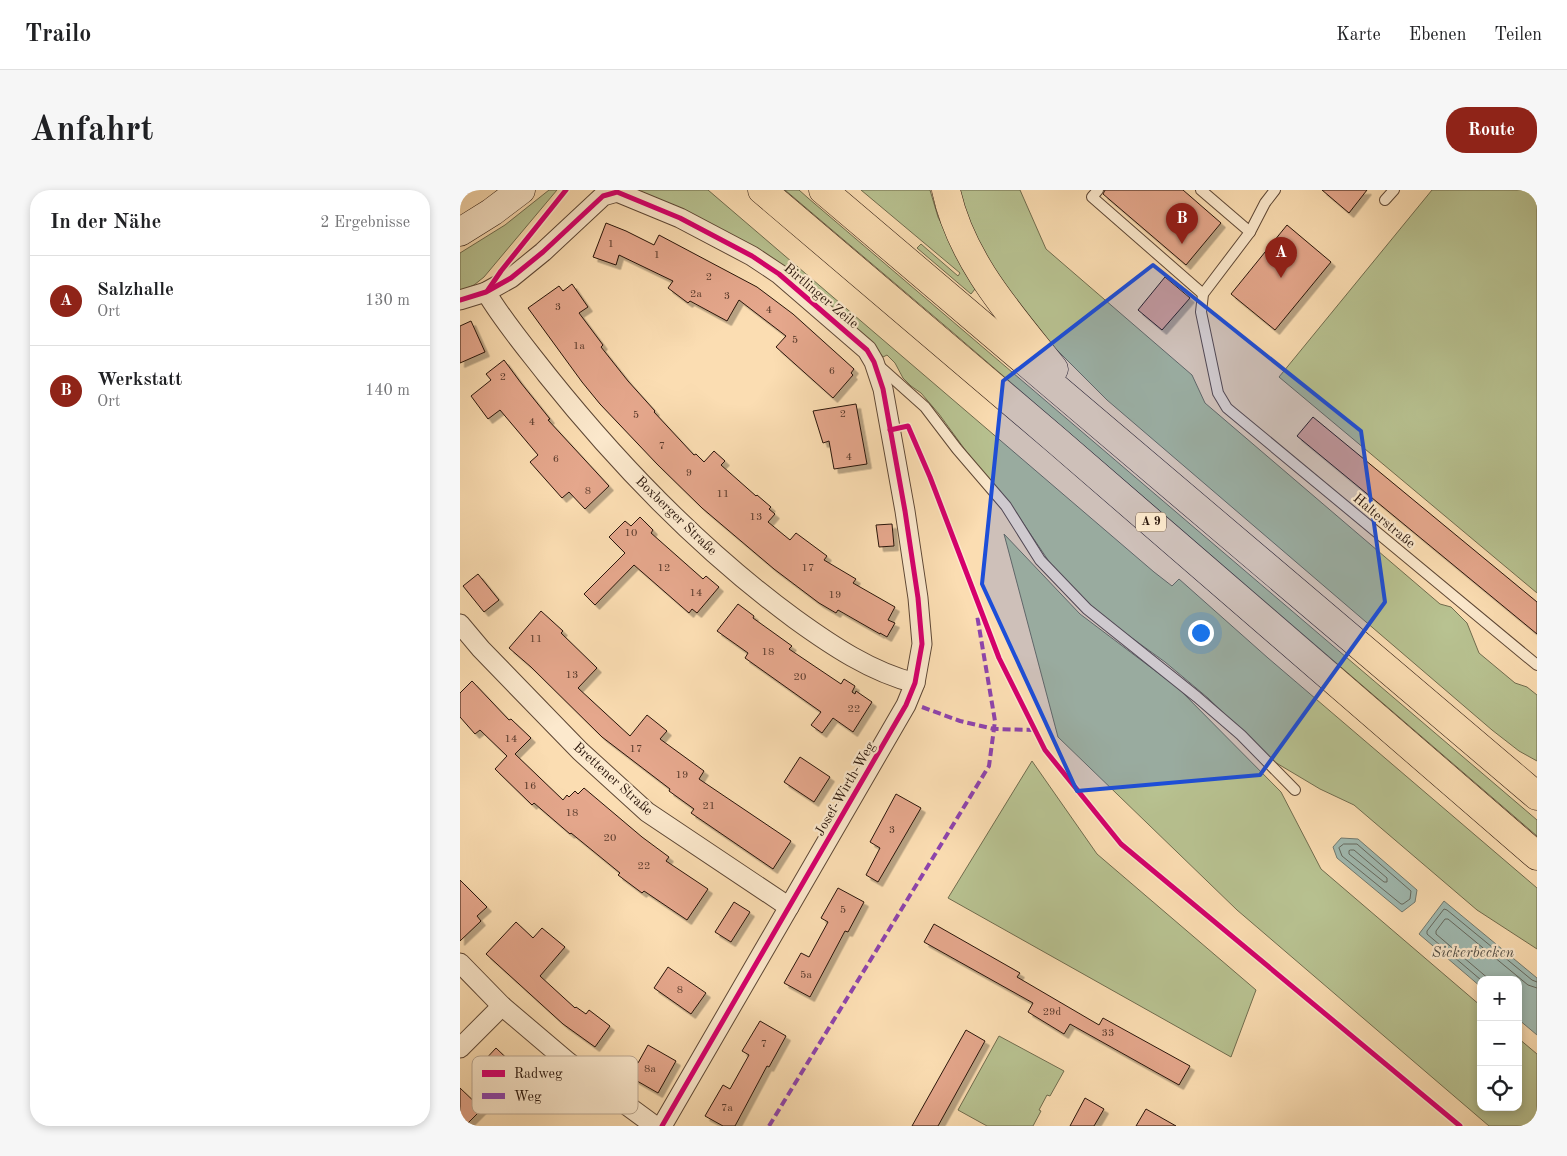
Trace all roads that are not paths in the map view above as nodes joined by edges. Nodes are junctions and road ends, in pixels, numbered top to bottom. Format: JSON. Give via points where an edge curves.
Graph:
{"nodes":[{"id":1,"x":520,"y":190,"type":"edge"},
{"id":2,"x":762,"y":190,"type":"edge"},
{"id":3,"x":823,"y":190,"type":"edge"},
{"id":4,"x":946,"y":190,"type":"edge"},
{"id":5,"x":1098,"y":190,"type":"edge"},
{"id":6,"x":1201,"y":190,"type":"edge"},
{"id":7,"x":1275,"y":190,"type":"edge"},
{"id":8,"x":1394,"y":190,"type":"edge"},
{"id":9,"x":1386,"y":200,"type":"dead end"},
{"id":10,"x":460,"y":232,"type":"edge"},
{"id":11,"x":1250,"y":232,"type":"junction"},
{"id":12,"x":486,"y":292,"type":"junction"},
{"id":13,"x":1203,"y":294,"type":"junction"},
{"id":14,"x":460,"y":300,"type":"edge"},
{"id":15,"x":874,"y":362,"type":"junction"},
{"id":16,"x":1074,"y":402,"type":"junction"},
{"id":17,"x":890,"y":430,"type":"joint"},
{"id":18,"x":460,"y":624,"type":"edge"},
{"id":19,"x":1537,"y":665,"type":"edge"},
{"id":20,"x":915,"y":683,"type":"junction"},
{"id":21,"x":1295,"y":790,"type":"dead end"},
{"id":22,"x":1537,"y":796,"type":"edge"},
{"id":23,"x":1537,"y":856,"type":"edge"},
{"id":24,"x":789,"y":907,"type":"junction"},
{"id":25,"x":460,"y":963,"type":"edge"},
{"id":26,"x":502,"y":1006,"type":"junction"},
{"id":27,"x":460,"y":1048,"type":"edge"},
{"id":28,"x":561,"y":1056,"type":"edge"},
{"id":29,"x":638,"y":1113,"type":"edge"},
{"id":30,"x":655,"y":1126,"type":"edge"},
{"id":31,"x":662,"y":1126,"type":"edge"}],
"edges":[{"from":1,"to":10,"type":"main road"},
{"from":2,"to":23,"type":"highway","number":"A 9"},
{"from":3,"to":16,"type":"highway"},
{"from":4,"to":16,"type":"highway","via":[[949,206],[967,249],[993,293],[1054,369]]},
{"from":5,"to":13,"type":"lane","via":[[1092,197]]},
{"from":6,"to":11,"type":"lane"},
{"from":7,"to":11,"type":"lane","via":[[1264,203]]},
{"from":8,"to":9,"type":"lane"},
{"from":11,"to":13,"type":"lane"},
{"from":12,"to":14,"type":"street"},
{"from":12,"to":15,"type":"street","name":"Birtlinger Zeile","via":[[527,266],[603,196],[617,192],[680,218],[752,256],[816,304],[867,350]]},
{"from":12,"to":20,"type":"street","name":"Boxberger Straße","via":[[530,353],[608,448],[728,566],[767,598],[832,643],[886,674]]},
{"from":13,"to":19,"type":"lane","name":"Halterstraße","via":[[1201,312],[1218,394],[1227,408]]},
{"from":15,"to":17,"type":"street","name":"Birtlinger Zeile"},
{"from":15,"to":21,"type":"lane","via":[[925,407],[1006,506],[1040,560],[1087,609],[1241,735]]},
{"from":16,"to":22,"type":"highway"},
{"from":17,"to":20,"type":"street","name":"Josef-Wirth-Weg","via":[[918,598],[922,644]]},
{"from":18,"to":24,"type":"street","name":"Brettener Straße","via":[[580,750],[647,812]]},
{"from":20,"to":24,"type":"street","name":"Josef-Wirth-Weg","via":[[906,705]]},
{"from":24,"to":31,"type":"street","name":"Josef-Wirth-Weg"},
{"from":25,"to":26,"type":"street"},
{"from":26,"to":27,"type":"street"},
{"from":26,"to":28,"type":"street"},
{"from":29,"to":30,"type":"street"}]}
